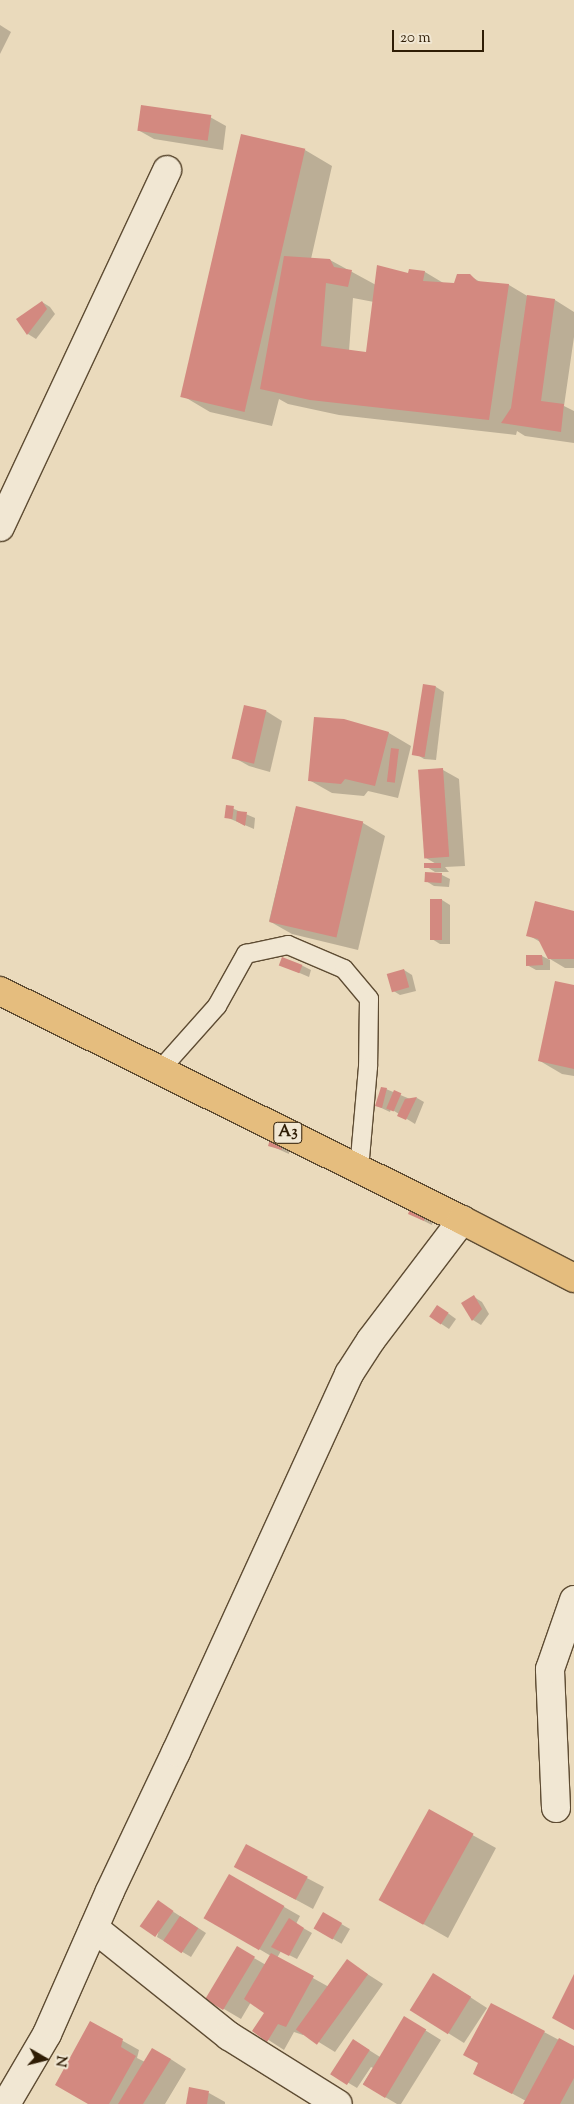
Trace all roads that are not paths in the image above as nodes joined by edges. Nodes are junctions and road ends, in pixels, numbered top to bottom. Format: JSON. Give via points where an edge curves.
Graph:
{"nodes":[{"id":1,"x":167,"y":170,"type":"dead end"},
{"id":2,"x":0,"y":527,"type":"edge"},
{"id":3,"x":0,"y":991,"type":"edge"},
{"id":4,"x":160,"y":1070,"type":"junction"},
{"id":5,"x":359,"y":1169,"type":"junction"},
{"id":6,"x":462,"y":1220,"type":"junction"},
{"id":7,"x":574,"y":1278,"type":"edge"},
{"id":8,"x":574,"y":1600,"type":"edge"},
{"id":9,"x":556,"y":1808,"type":"dead end"},
{"id":10,"x":94,"y":1928,"type":"junction"},
{"id":11,"x":6,"y":2104,"type":"edge"},
{"id":12,"x":338,"y":2104,"type":"edge"}],
"edges":[{"from":1,"to":2,"type":"street"},
{"from":3,"to":4,"type":"highway","number":"A3"},
{"from":4,"to":5,"type":"highway","number":"A3"},
{"from":4,"to":5,"type":"lane","via":[[216,1006],[246,954],[288,944],[344,969],[369,998],[368,1067]]},
{"from":5,"to":6,"type":"highway","number":"A3"},
{"from":6,"to":7,"type":"highway","number":"A3"},
{"from":6,"to":10,"type":"street","via":[[349,1374]]},
{"from":8,"to":9,"type":"street","via":[[550,1669]]},
{"from":10,"to":11,"type":"street","via":[[47,2034]]},
{"from":10,"to":12,"type":"street","via":[[229,2036]]}]}
